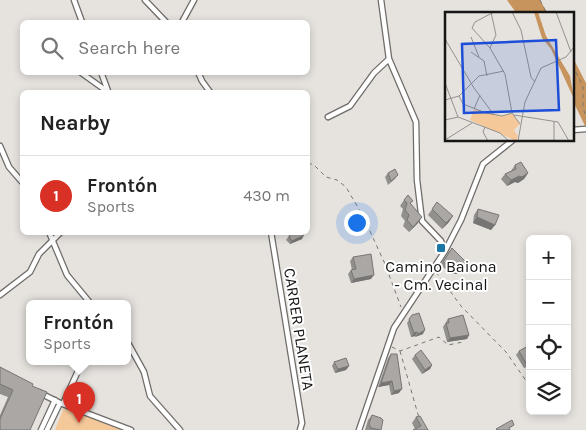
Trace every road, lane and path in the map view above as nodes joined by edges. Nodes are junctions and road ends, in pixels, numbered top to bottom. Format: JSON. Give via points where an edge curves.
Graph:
{"nodes":[{"id":1,"x":74,"y":0,"type":"edge"},
{"id":2,"x":145,"y":0,"type":"edge"},
{"id":3,"x":194,"y":0,"type":"edge"},
{"id":4,"x":381,"y":0,"type":"edge"},
{"id":5,"x":540,"y":0,"type":"edge"},
{"id":6,"x":546,"y":12,"type":"edge"},
{"id":7,"x":81,"y":20,"type":"edge"},
{"id":8,"x":164,"y":20,"type":"edge"},
{"id":9,"x":183,"y":20,"type":"edge"},
{"id":10,"x":389,"y":59,"type":"junction"},
{"id":11,"x":574,"y":69,"type":"edge"},
{"id":12,"x":84,"y":75,"type":"edge"},
{"id":13,"x":102,"y":75,"type":"edge"},
{"id":14,"x":199,"y":75,"type":"edge"},
{"id":15,"x":105,"y":90,"type":"edge"},
{"id":16,"x":107,"y":90,"type":"edge"},
{"id":17,"x":209,"y":90,"type":"edge"},
{"id":18,"x":328,"y":117,"type":"dead end"},
{"id":19,"x":586,"y":119,"type":"edge"},
{"id":20,"x":512,"y":141,"type":"edge"},
{"id":21,"x":0,"y":146,"type":"edge"},
{"id":22,"x":310,"y":164,"type":"edge"},
{"id":23,"x":20,"y":180,"type":"edge"},
{"id":24,"x":50,"y":235,"type":"edge"},
{"id":25,"x":58,"y":235,"type":"edge"},
{"id":26,"x":271,"y":235,"type":"edge"},
{"id":27,"x":52,"y":242,"type":"junction"},
{"id":28,"x":445,"y":250,"type":"junction"},
{"id":29,"x":433,"y":268,"type":"junction"},
{"id":30,"x":0,"y":295,"type":"edge"},
{"id":31,"x":88,"y":300,"type":"edge"},
{"id":32,"x":403,"y":314,"type":"junction"},
{"id":33,"x":464,"y":342,"type":"dead end"},
{"id":34,"x":388,"y":345,"type":"junction"},
{"id":35,"x":131,"y":348,"type":"edge"},
{"id":36,"x":400,"y":351,"type":"junction"},
{"id":37,"x":80,"y":365,"type":"edge"},
{"id":38,"x":526,"y":381,"type":"edge"},
{"id":39,"x":31,"y":388,"type":"edge"},
{"id":40,"x":59,"y":402,"type":"junction"},
{"id":41,"x":422,"y":426,"type":"edge"},
{"id":42,"x":41,"y":430,"type":"edge"},
{"id":43,"x":47,"y":430,"type":"edge"},
{"id":44,"x":131,"y":430,"type":"edge"},
{"id":45,"x":180,"y":430,"type":"edge"},
{"id":46,"x":300,"y":430,"type":"edge"},
{"id":47,"x":359,"y":430,"type":"edge"}],
"edges":[{"from":1,"to":7,"type":"street"},
{"from":2,"to":8,"type":"street"},
{"from":3,"to":9,"type":"street"},
{"from":4,"to":10,"type":"street"},
{"from":5,"to":6,"type":"path"},
{"from":10,"to":18,"type":"street","via":[[374,73],[350,106]]},
{"from":10,"to":28,"type":"street","via":[[416,122],[417,180],[422,221]]},
{"from":11,"to":19,"type":"path","via":[[583,86]]},
{"from":12,"to":15,"type":"street"},
{"from":13,"to":16,"type":"street"},
{"from":14,"to":17,"type":"street"},
{"from":20,"to":28,"type":"street","via":[[483,164],[461,220]]},
{"from":21,"to":23,"type":"street","via":[[9,167]]},
{"from":22,"to":32,"type":"path","via":[[346,187],[385,264]]},
{"from":24,"to":27,"type":"street"},
{"from":25,"to":27,"type":"street"},
{"from":26,"to":46,"type":"street","name":"CARRER PLANETA","via":[[302,423]]},
{"from":27,"to":30,"type":"street","via":[[39,254],[30,272]]},
{"from":27,"to":31,"type":"street","via":[[67,275]]},
{"from":28,"to":29,"type":"street"},
{"from":29,"to":32,"type":"street"},
{"from":29,"to":38,"type":"path","via":[[461,306],[506,352]]},
{"from":32,"to":34,"type":"street"},
{"from":33,"to":36,"type":"path","via":[[448,345],[439,337]]},
{"from":34,"to":36,"type":"path"},
{"from":34,"to":47,"type":"street"},
{"from":35,"to":45,"type":"street","via":[[144,372],[150,396]]},
{"from":36,"to":41,"type":"path"},
{"from":37,"to":40,"type":"street"},
{"from":39,"to":40,"type":"street"},
{"from":40,"to":42,"type":"street"},
{"from":40,"to":43,"type":"street"},
{"from":40,"to":44,"type":"street"}]}
